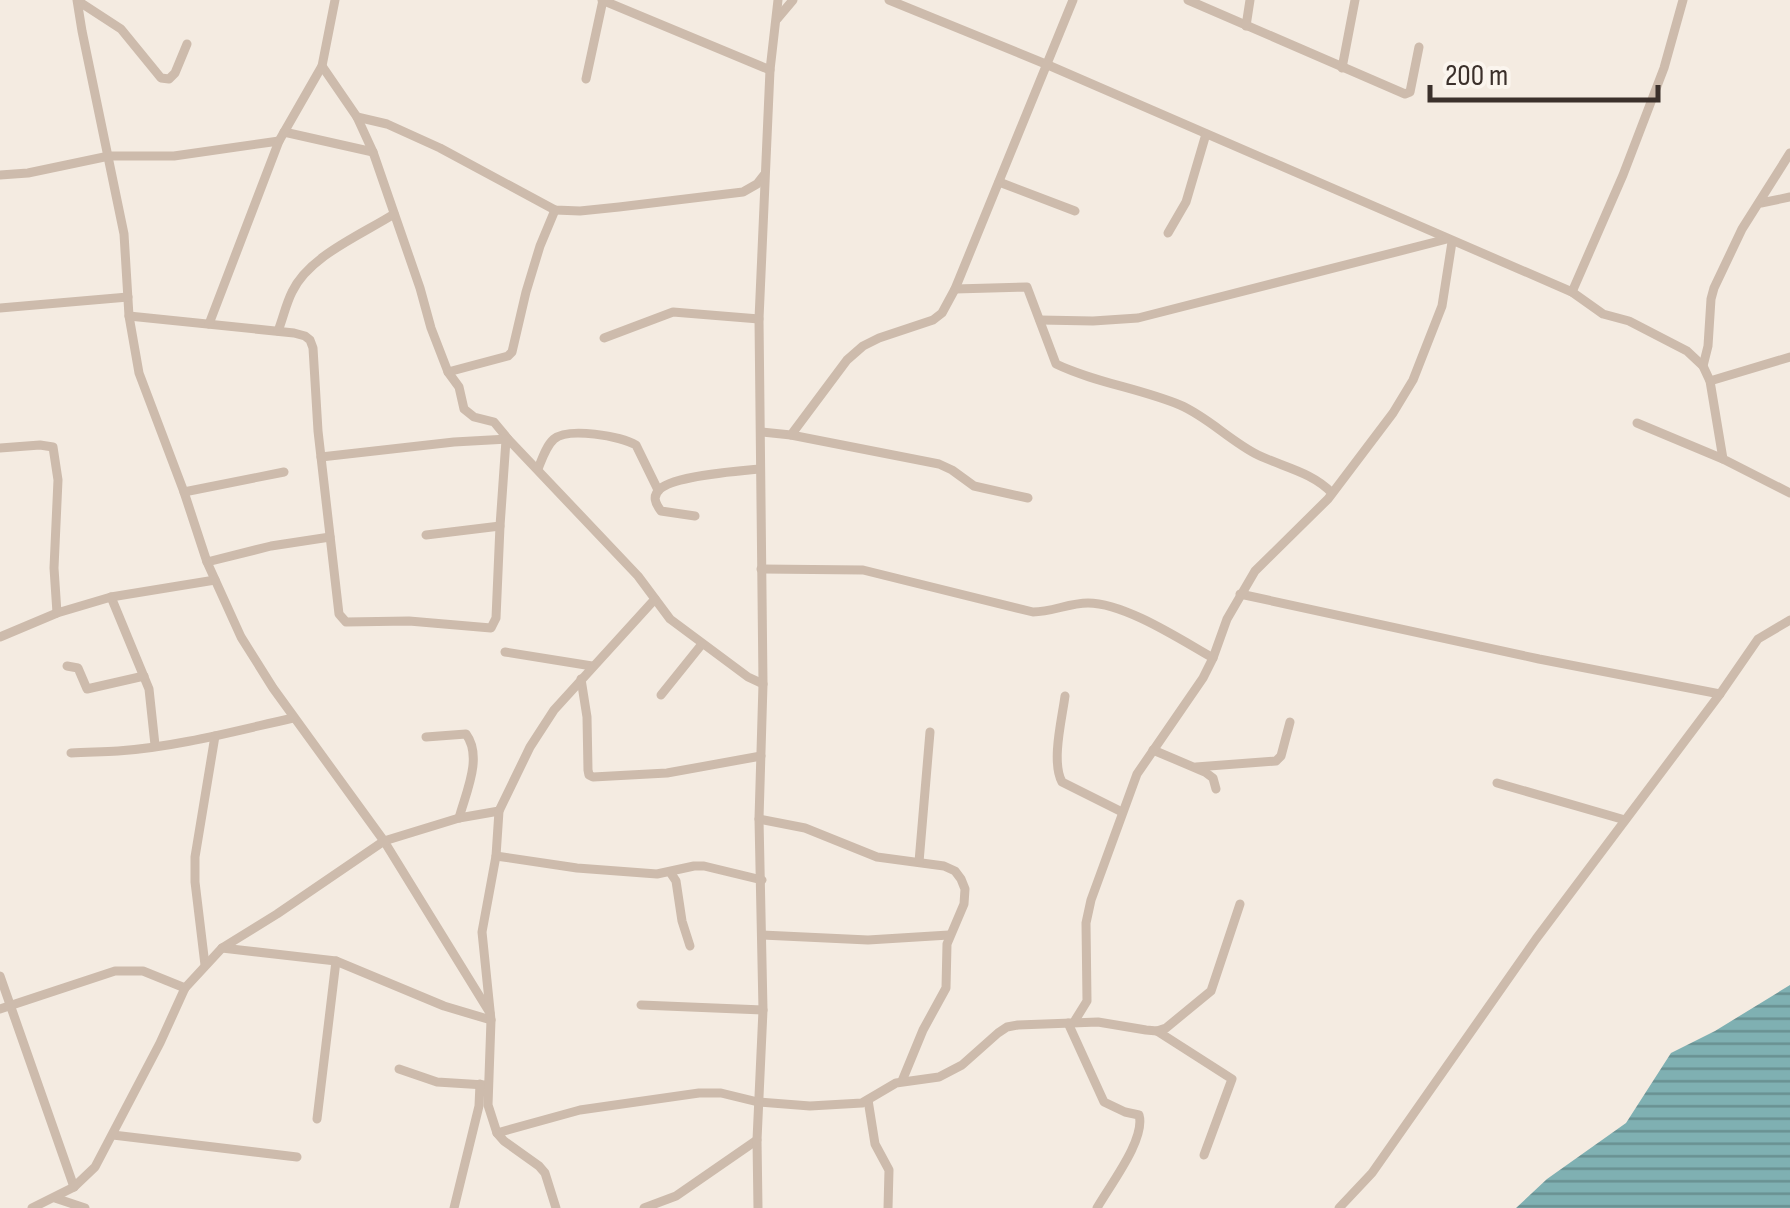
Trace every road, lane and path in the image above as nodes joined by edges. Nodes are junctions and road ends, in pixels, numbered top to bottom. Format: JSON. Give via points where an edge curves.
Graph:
{"nodes":[{"id":1,"x":335,"y":0,"type":"edge"},
{"id":2,"x":602,"y":0,"type":"edge"},
{"id":3,"x":778,"y":0,"type":"edge"},
{"id":4,"x":793,"y":0,"type":"edge"},
{"id":5,"x":888,"y":0,"type":"edge"},
{"id":6,"x":1073,"y":0,"type":"edge"},
{"id":7,"x":1188,"y":0,"type":"edge"},
{"id":8,"x":1250,"y":0,"type":"edge"},
{"id":9,"x":1356,"y":0,"type":"edge"},
{"id":10,"x":1683,"y":0,"type":"edge"},
{"id":11,"x":78,"y":1,"type":"edge"},
{"id":12,"x":776,"y":21,"type":"junction"},
{"id":13,"x":1246,"y":26,"type":"junction"},
{"id":14,"x":187,"y":44,"type":"dead end"},
{"id":15,"x":1419,"y":46,"type":"dead end"},
{"id":16,"x":1048,"y":65,"type":"junction"},
{"id":17,"x":322,"y":66,"type":"junction"},
{"id":18,"x":1342,"y":68,"type":"junction"},
{"id":19,"x":770,"y":70,"type":"junction"},
{"id":20,"x":586,"y":79,"type":"dead end"},
{"id":21,"x":357,"y":117,"type":"junction"},
{"id":22,"x":1206,"y":134,"type":"junction"},
{"id":23,"x":282,"y":137,"type":"junction"},
{"id":24,"x":373,"y":152,"type":"junction"},
{"id":25,"x":1790,"y":153,"type":"edge"},
{"id":26,"x":108,"y":156,"type":"junction"},
{"id":27,"x":0,"y":174,"type":"edge"},
{"id":28,"x":764,"y":176,"type":"junction"},
{"id":29,"x":999,"y":182,"type":"junction"},
{"id":30,"x":743,"y":192,"type":"junction"},
{"id":31,"x":1790,"y":197,"type":"edge"},
{"id":32,"x":1761,"y":203,"type":"junction"},
{"id":33,"x":764,"y":209,"type":"junction"},
{"id":34,"x":555,"y":210,"type":"junction"},
{"id":35,"x":1074,"y":212,"type":"dead end"},
{"id":36,"x":394,"y":214,"type":"junction"},
{"id":37,"x":1168,"y":232,"type":"dead end"},
{"id":38,"x":1450,"y":240,"type":"junction"},
{"id":39,"x":954,"y":288,"type":"junction"},
{"id":40,"x":1572,"y":292,"type":"junction"},
{"id":41,"x":128,"y":296,"type":"junction"},
{"id":42,"x":0,"y":308,"type":"edge"},
{"id":43,"x":129,"y":316,"type":"junction"},
{"id":44,"x":759,"y":320,"type":"junction"},
{"id":45,"x":1040,"y":320,"type":"junction"},
{"id":46,"x":209,"y":324,"type":"junction"},
{"id":47,"x":278,"y":331,"type":"junction"},
{"id":48,"x":604,"y":338,"type":"dead end"},
{"id":49,"x":1790,"y":357,"type":"edge"},
{"id":50,"x":1703,"y":366,"type":"junction"},
{"id":51,"x":448,"y":372,"type":"junction"},
{"id":52,"x":1710,"y":381,"type":"junction"},
{"id":53,"x":1637,"y":424,"type":"dead end"},
{"id":54,"x":762,"y":432,"type":"junction"},
{"id":55,"x":790,"y":435,"type":"junction"},
{"id":56,"x":507,"y":439,"type":"junction"},
{"id":57,"x":0,"y":448,"type":"edge"},
{"id":58,"x":322,"y":457,"type":"junction"},
{"id":59,"x":1723,"y":459,"type":"junction"},
{"id":60,"x":538,"y":469,"type":"junction"},
{"id":61,"x":759,"y":469,"type":"junction"},
{"id":62,"x":284,"y":472,"type":"dead end"},
{"id":63,"x":658,"y":490,"type":"junction"},
{"id":64,"x":184,"y":492,"type":"junction"},
{"id":65,"x":1332,"y":493,"type":"junction"},
{"id":66,"x":1790,"y":493,"type":"edge"},
{"id":67,"x":1028,"y":498,"type":"dead end"},
{"id":68,"x":695,"y":516,"type":"dead end"},
{"id":69,"x":500,"y":526,"type":"junction"},
{"id":70,"x":426,"y":535,"type":"dead end"},
{"id":71,"x":330,"y":538,"type":"junction"},
{"id":72,"x":207,"y":562,"type":"junction"},
{"id":73,"x":760,"y":569,"type":"junction"},
{"id":74,"x":215,"y":580,"type":"junction"},
{"id":75,"x":1240,"y":594,"type":"junction"},
{"id":76,"x":111,"y":597,"type":"junction"},
{"id":77,"x":655,"y":598,"type":"junction"},
{"id":78,"x":57,"y":613,"type":"junction"},
{"id":79,"x":1790,"y":620,"type":"edge"},
{"id":80,"x":0,"y":637,"type":"edge"},
{"id":81,"x":702,"y":644,"type":"junction"},
{"id":82,"x":505,"y":652,"type":"dead end"},
{"id":83,"x":1214,"y":658,"type":"junction"},
{"id":84,"x":67,"y":666,"type":"dead end"},
{"id":85,"x":592,"y":666,"type":"junction"},
{"id":86,"x":144,"y":676,"type":"junction"},
{"id":87,"x":581,"y":679,"type":"junction"},
{"id":88,"x":764,"y":684,"type":"junction"},
{"id":89,"x":1720,"y":694,"type":"junction"},
{"id":90,"x":662,"y":695,"type":"dead end"},
{"id":91,"x":1065,"y":696,"type":"dead end"},
{"id":92,"x":293,"y":718,"type":"junction"},
{"id":93,"x":1290,"y":722,"type":"dead end"},
{"id":94,"x":930,"y":732,"type":"dead end"},
{"id":95,"x":215,"y":736,"type":"junction"},
{"id":96,"x":426,"y":737,"type":"dead end"},
{"id":97,"x":155,"y":746,"type":"junction"},
{"id":98,"x":1152,"y":750,"type":"junction"},
{"id":99,"x":71,"y":754,"type":"dead end"},
{"id":100,"x":761,"y":756,"type":"junction"},
{"id":101,"x":1196,"y":767,"type":"junction"},
{"id":102,"x":1497,"y":784,"type":"dead end"},
{"id":103,"x":1216,"y":789,"type":"dead end"},
{"id":104,"x":500,"y":810,"type":"junction"},
{"id":105,"x":1122,"y":812,"type":"junction"},
{"id":106,"x":459,"y":818,"type":"junction"},
{"id":107,"x":759,"y":819,"type":"junction"},
{"id":108,"x":1625,"y":820,"type":"junction"},
{"id":109,"x":384,"y":840,"type":"junction"},
{"id":110,"x":496,"y":856,"type":"junction"},
{"id":111,"x":919,"y":862,"type":"junction"},
{"id":112,"x":670,"y":872,"type":"junction"},
{"id":113,"x":762,"y":880,"type":"junction"},
{"id":114,"x":1240,"y":904,"type":"dead end"},
{"id":115,"x":762,"y":935,"type":"junction"},
{"id":116,"x":949,"y":935,"type":"junction"},
{"id":117,"x":690,"y":946,"type":"dead end"},
{"id":118,"x":222,"y":948,"type":"junction"},
{"id":119,"x":336,"y":961,"type":"junction"},
{"id":120,"x":204,"y":965,"type":"junction"},
{"id":121,"x":0,"y":976,"type":"edge"},
{"id":122,"x":185,"y":988,"type":"junction"},
{"id":123,"x":641,"y":1005,"type":"dead end"},
{"id":124,"x":5,"y":1006,"type":"edge"},
{"id":125,"x":763,"y":1010,"type":"junction"},
{"id":126,"x":490,"y":1017,"type":"junction"},
{"id":127,"x":1071,"y":1023,"type":"junction"},
{"id":128,"x":1157,"y":1031,"type":"junction"},
{"id":129,"x":398,"y":1069,"type":"dead end"},
{"id":130,"x":902,"y":1081,"type":"junction"},
{"id":131,"x":484,"y":1085,"type":"junction"},
{"id":132,"x":868,"y":1100,"type":"junction"},
{"id":133,"x":758,"y":1102,"type":"junction"},
{"id":134,"x":317,"y":1119,"type":"dead end"},
{"id":135,"x":497,"y":1133,"type":"junction"},
{"id":136,"x":113,"y":1135,"type":"junction"},
{"id":137,"x":756,"y":1140,"type":"junction"},
{"id":138,"x":1204,"y":1155,"type":"dead end"},
{"id":139,"x":297,"y":1157,"type":"dead end"},
{"id":140,"x":74,"y":1187,"type":"junction"},
{"id":141,"x":54,"y":1198,"type":"junction"},
{"id":142,"x":32,"y":1208,"type":"edge"},
{"id":143,"x":84,"y":1208,"type":"edge"},
{"id":144,"x":454,"y":1208,"type":"edge"},
{"id":145,"x":556,"y":1208,"type":"edge"},
{"id":146,"x":644,"y":1208,"type":"edge"},
{"id":147,"x":758,"y":1208,"type":"edge"},
{"id":148,"x":888,"y":1208,"type":"edge"},
{"id":149,"x":1098,"y":1208,"type":"edge"},
{"id":150,"x":1338,"y":1208,"type":"edge"}],
"edges":[{"from":1,"to":17,"type":"street"},
{"from":2,"to":19,"type":"street"},
{"from":2,"to":20,"type":"street"},
{"from":3,"to":12,"type":"street"},
{"from":4,"to":12,"type":"street"},
{"from":5,"to":16,"type":"street"},
{"from":6,"to":16,"type":"street"},
{"from":7,"to":13,"type":"street"},
{"from":8,"to":13,"type":"street"},
{"from":9,"to":18,"type":"street"},
{"from":10,"to":40,"type":"street","via":[[1624,176]]},
{"from":11,"to":14,"type":"street","via":[[122,29],[162,78],[175,73]]},
{"from":11,"to":26,"type":"street"},
{"from":12,"to":19,"type":"street"},
{"from":13,"to":18,"type":"street"},
{"from":15,"to":18,"type":"street","via":[[1407,94]]},
{"from":16,"to":22,"type":"street"},
{"from":16,"to":29,"type":"street"},
{"from":17,"to":21,"type":"street"},
{"from":17,"to":23,"type":"street"},
{"from":19,"to":28,"type":"street"},
{"from":21,"to":24,"type":"street"},
{"from":21,"to":34,"type":"street","via":[[440,148]]},
{"from":22,"to":37,"type":"street","via":[[1186,202]]},
{"from":22,"to":38,"type":"street"},
{"from":23,"to":24,"type":"street"},
{"from":23,"to":26,"type":"street","via":[[174,156]]},
{"from":23,"to":46,"type":"street"},
{"from":24,"to":36,"type":"street"},
{"from":25,"to":32,"type":"street"},
{"from":26,"to":27,"type":"street"},
{"from":26,"to":41,"type":"street"},
{"from":28,"to":30,"type":"street"},
{"from":28,"to":33,"type":"street"},
{"from":29,"to":35,"type":"street"},
{"from":29,"to":39,"type":"street"},
{"from":30,"to":33,"type":"street"},
{"from":30,"to":34,"type":"street"},
{"from":31,"to":32,"type":"street"},
{"from":32,"to":50,"type":"street","via":[[1714,288]]},
{"from":33,"to":44,"type":"street"},
{"from":34,"to":51,"type":"street","via":[[512,352]]},
{"from":36,"to":47,"type":"street","via":[[310,269],[292,291]]},
{"from":36,"to":51,"type":"street"},
{"from":38,"to":40,"type":"street"},
{"from":38,"to":45,"type":"street","via":[[1138,318]]},
{"from":38,"to":65,"type":"street","via":[[1442,306],[1412,380]]},
{"from":39,"to":45,"type":"street","via":[[1027,287]]},
{"from":39,"to":55,"type":"street","via":[[934,320],[878,338],[847,360]]},
{"from":40,"to":50,"type":"street","via":[[1603,314],[1687,350]]},
{"from":41,"to":42,"type":"street"},
{"from":41,"to":43,"type":"street"},
{"from":43,"to":46,"type":"street"},
{"from":43,"to":64,"type":"street","via":[[139,372]]},
{"from":44,"to":48,"type":"street","via":[[672,312]]},
{"from":44,"to":54,"type":"street"},
{"from":45,"to":65,"type":"street","via":[[1056,364],[1183,407],[1241,447],[1315,478]]},
{"from":46,"to":47,"type":"street"},
{"from":47,"to":58,"type":"street","via":[[304,336],[313,348]]},
{"from":49,"to":52,"type":"street"},
{"from":50,"to":52,"type":"street"},
{"from":51,"to":56,"type":"street","via":[[468,414],[494,422]]},
{"from":52,"to":59,"type":"street"},
{"from":53,"to":59,"type":"street"},
{"from":54,"to":55,"type":"street"},
{"from":54,"to":61,"type":"street"},
{"from":55,"to":67,"type":"street","via":[[938,464],[974,486]]},
{"from":56,"to":58,"type":"street"},
{"from":56,"to":60,"type":"street"},
{"from":56,"to":69,"type":"street"},
{"from":57,"to":78,"type":"street","via":[[54,448]]},
{"from":58,"to":71,"type":"street"},
{"from":59,"to":66,"type":"street"},
{"from":60,"to":63,"type":"street","via":[[557,436],[616,438],[639,450]]},
{"from":60,"to":77,"type":"street"},
{"from":61,"to":63,"type":"street"},
{"from":61,"to":73,"type":"street"},
{"from":62,"to":64,"type":"street"},
{"from":63,"to":68,"type":"street","via":[[661,511]]},
{"from":64,"to":72,"type":"street"},
{"from":65,"to":75,"type":"street","via":[[1254,571]]},
{"from":69,"to":70,"type":"street"},
{"from":69,"to":71,"type":"street","via":[[496,618],[487,630],[346,622],[339,614]]},
{"from":71,"to":72,"type":"street"},
{"from":72,"to":74,"type":"street"},
{"from":73,"to":83,"type":"street","via":[[863,570],[1033,612],[1101,604]]},
{"from":73,"to":88,"type":"street"},
{"from":74,"to":76,"type":"street"},
{"from":74,"to":92,"type":"street"},
{"from":75,"to":83,"type":"street"},
{"from":75,"to":89,"type":"street"},
{"from":76,"to":78,"type":"street"},
{"from":76,"to":86,"type":"street"},
{"from":77,"to":81,"type":"street"},
{"from":77,"to":85,"type":"street"},
{"from":78,"to":80,"type":"street"},
{"from":79,"to":89,"type":"street","via":[[1758,639]]},
{"from":81,"to":88,"type":"street"},
{"from":81,"to":90,"type":"street"},
{"from":82,"to":85,"type":"street"},
{"from":83,"to":98,"type":"street"},
{"from":84,"to":86,"type":"street","via":[[78,668],[86,689]]},
{"from":85,"to":87,"type":"street"},
{"from":86,"to":97,"type":"street"},
{"from":87,"to":100,"type":"street","via":[[593,777],[667,773]]},
{"from":87,"to":104,"type":"street","via":[[539,730]]},
{"from":88,"to":100,"type":"street"},
{"from":89,"to":108,"type":"street"},
{"from":91,"to":105,"type":"street","via":[[1058,775]]},
{"from":92,"to":95,"type":"street"},
{"from":92,"to":109,"type":"street"},
{"from":93,"to":101,"type":"street","via":[[1276,761]]},
{"from":94,"to":111,"type":"street"},
{"from":95,"to":97,"type":"street"},
{"from":95,"to":120,"type":"street","via":[[195,857]]},
{"from":96,"to":106,"type":"street","via":[[466,734],[474,745]]},
{"from":97,"to":99,"type":"street"},
{"from":98,"to":101,"type":"street"},
{"from":98,"to":105,"type":"street"},
{"from":100,"to":107,"type":"street"},
{"from":101,"to":103,"type":"street","via":[[1213,778]]},
{"from":102,"to":108,"type":"street"},
{"from":104,"to":106,"type":"street"},
{"from":104,"to":110,"type":"street"},
{"from":105,"to":127,"type":"street","via":[[1086,923],[1087,1001]]},
{"from":106,"to":109,"type":"street"},
{"from":107,"to":111,"type":"street","via":[[805,828],[877,858]]},
{"from":107,"to":113,"type":"street"},
{"from":108,"to":150,"type":"street","via":[[1372,1174]]},
{"from":109,"to":118,"type":"street"},
{"from":109,"to":126,"type":"street"},
{"from":110,"to":112,"type":"street"},
{"from":110,"to":126,"type":"street","via":[[482,932]]},
{"from":111,"to":116,"type":"street","via":[[944,866],[962,879],[964,904]]},
{"from":112,"to":113,"type":"street","via":[[704,866]]},
{"from":112,"to":117,"type":"street"},
{"from":113,"to":115,"type":"street"},
{"from":114,"to":128,"type":"street","via":[[1211,991]]},
{"from":115,"to":116,"type":"street"},
{"from":115,"to":125,"type":"street"},
{"from":116,"to":130,"type":"street","via":[[946,988]]},
{"from":118,"to":119,"type":"street"},
{"from":118,"to":120,"type":"street"},
{"from":119,"to":126,"type":"street","via":[[444,1006]]},
{"from":119,"to":134,"type":"street"},
{"from":120,"to":122,"type":"street"},
{"from":121,"to":124,"type":"street"},
{"from":122,"to":124,"type":"street","via":[[143,971],[115,970]]},
{"from":122,"to":136,"type":"street"},
{"from":123,"to":125,"type":"street"},
{"from":124,"to":140,"type":"street"},
{"from":125,"to":133,"type":"street"},
{"from":126,"to":131,"type":"street"},
{"from":127,"to":128,"type":"street"},
{"from":127,"to":130,"type":"street","via":[[1006,1028],[940,1077]]},
{"from":127,"to":149,"type":"street","via":[[1104,1102],[1138,1115],[1142,1126]]},
{"from":128,"to":138,"type":"street","via":[[1232,1079]]},
{"from":129,"to":131,"type":"street","via":[[436,1082]]},
{"from":130,"to":132,"type":"street"},
{"from":131,"to":135,"type":"street"},
{"from":131,"to":144,"type":"street"},
{"from":132,"to":133,"type":"street","via":[[830,1106]]},
{"from":132,"to":148,"type":"street","via":[[874,1144],[889,1170]]},
{"from":133,"to":135,"type":"street","via":[[712,1092],[684,1095],[580,1110]]},
{"from":133,"to":137,"type":"street"},
{"from":135,"to":145,"type":"street","via":[[545,1173]]},
{"from":136,"to":139,"type":"street"},
{"from":136,"to":140,"type":"street","via":[[95,1168]]},
{"from":137,"to":146,"type":"street","via":[[676,1196]]},
{"from":137,"to":147,"type":"street"},
{"from":140,"to":141,"type":"street"},
{"from":141,"to":142,"type":"street"},
{"from":141,"to":143,"type":"street"}]}
